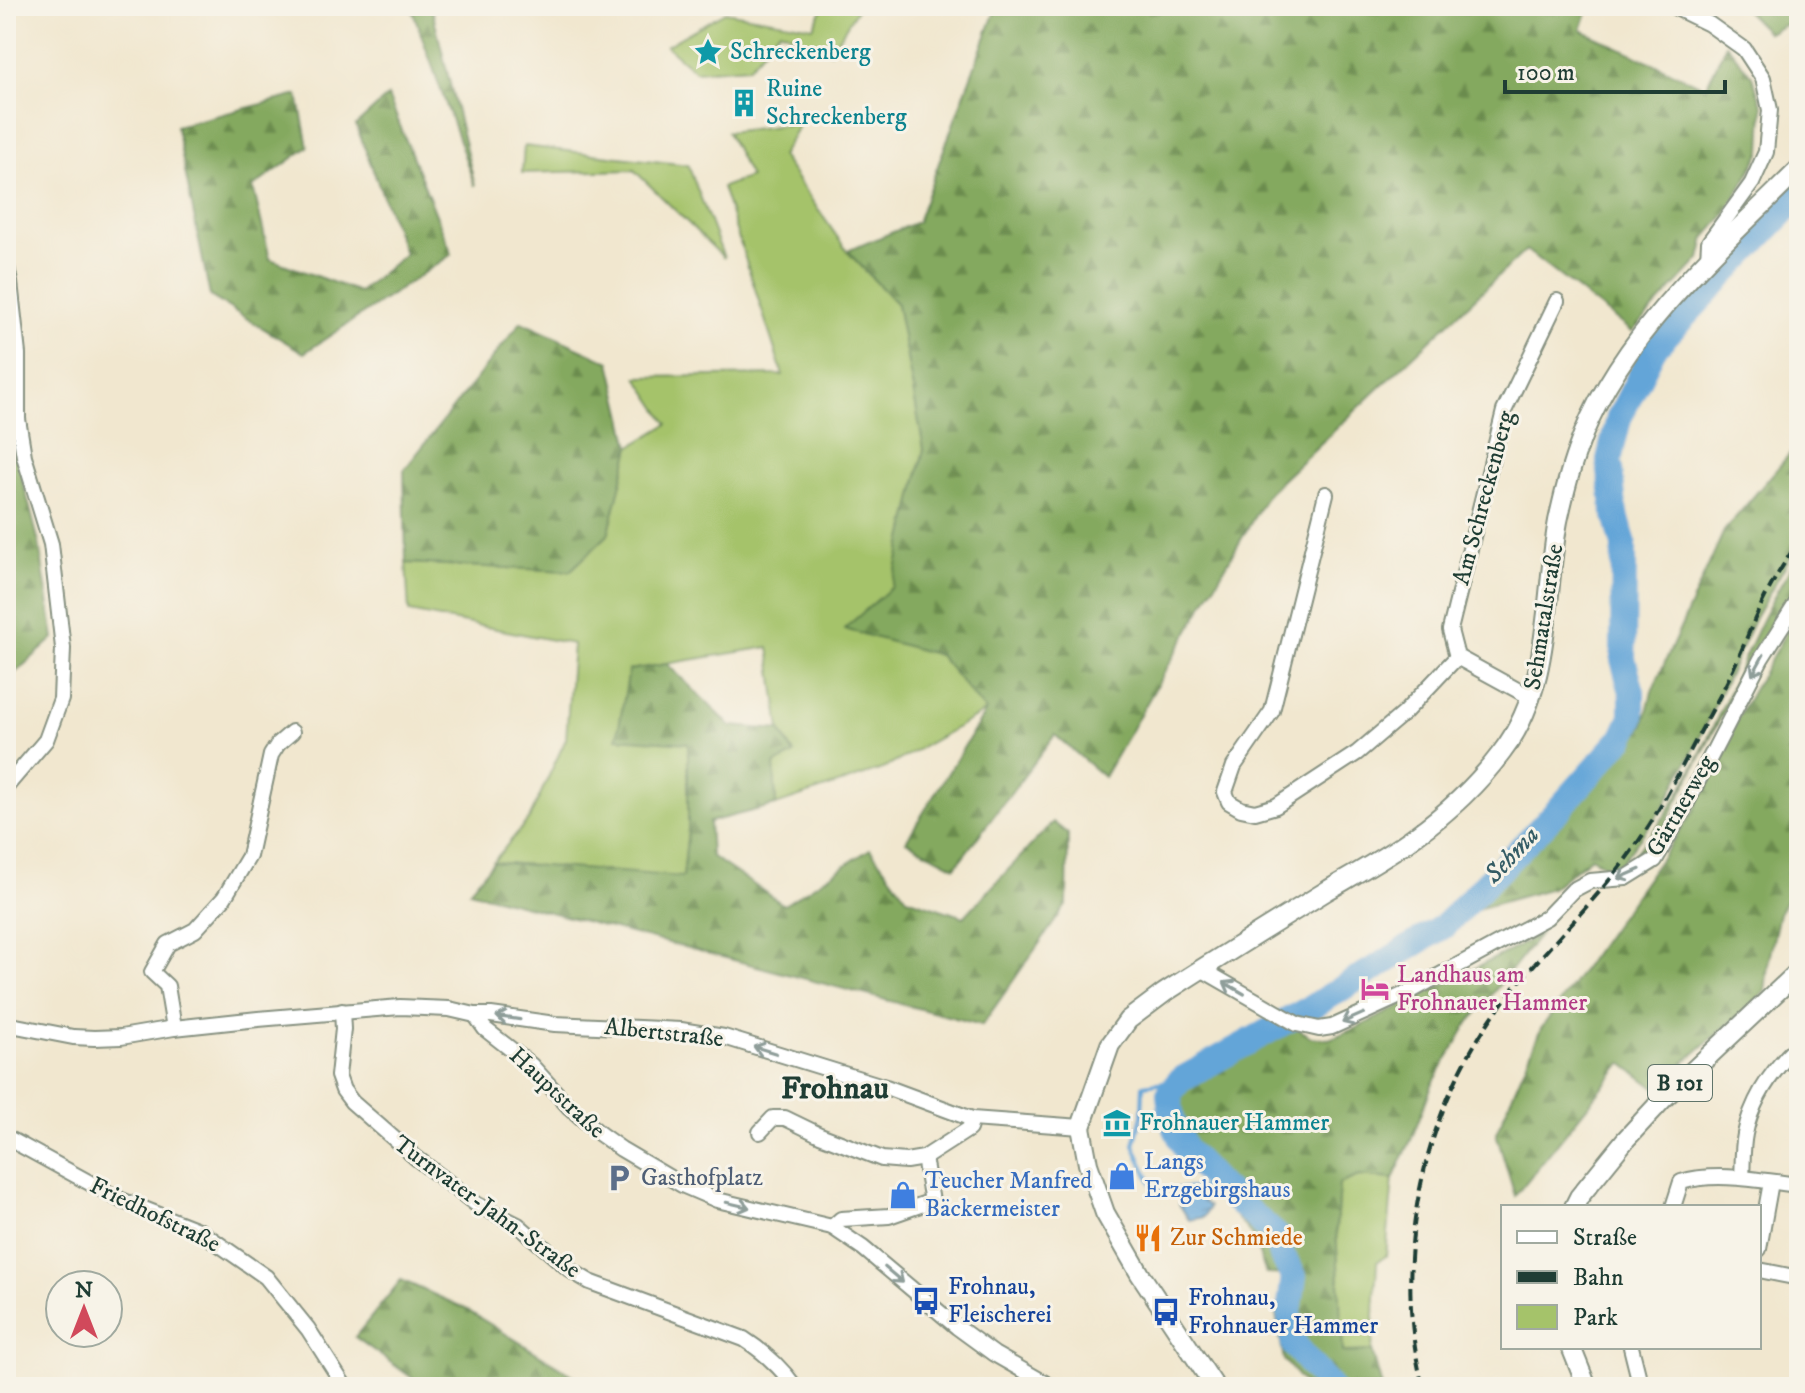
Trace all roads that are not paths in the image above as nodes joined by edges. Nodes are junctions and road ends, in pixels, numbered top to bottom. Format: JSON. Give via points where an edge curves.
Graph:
{"nodes":[{"id":1,"x":1672,"y":6,"type":"edge"},
{"id":2,"x":1799,"y":169,"type":"edge"},
{"id":3,"x":1708,"y":260,"type":"junction"},
{"id":4,"x":6,"y":262,"type":"edge"},
{"id":5,"x":1557,"y":301,"type":"dead end"},
{"id":6,"x":1326,"y":494,"type":"dead end"},
{"id":7,"x":1799,"y":599,"type":"edge"},
{"id":8,"x":1457,"y":657,"type":"junction"},
{"id":9,"x":1532,"y":698,"type":"junction"},
{"id":10,"x":292,"y":732,"type":"dead end"},
{"id":11,"x":6,"y":787,"type":"edge"},
{"id":12,"x":1201,"y":969,"type":"junction"},
{"id":13,"x":1799,"y":971,"type":"edge"},
{"id":14,"x":342,"y":1011,"type":"junction"},
{"id":15,"x":475,"y":1015,"type":"junction"},
{"id":16,"x":6,"y":1024,"type":"edge"},
{"id":17,"x":174,"y":1028,"type":"junction"},
{"id":18,"x":1799,"y":1044,"type":"edge"},
{"id":19,"x":972,"y":1119,"type":"junction"},
{"id":20,"x":1081,"y":1127,"type":"junction"},
{"id":21,"x":760,"y":1132,"type":"dead end"},
{"id":22,"x":6,"y":1137,"type":"edge"},
{"id":23,"x":924,"y":1158,"type":"junction"},
{"id":24,"x":1742,"y":1178,"type":"junction"},
{"id":25,"x":1771,"y":1182,"type":"junction"},
{"id":26,"x":1799,"y":1185,"type":"edge"},
{"id":27,"x":1575,"y":1205,"type":"edge"},
{"id":28,"x":1674,"y":1205,"type":"edge"},
{"id":29,"x":832,"y":1227,"type":"junction"},
{"id":30,"x":1761,"y":1238,"type":"edge"},
{"id":31,"x":1761,"y":1270,"type":"edge"},
{"id":32,"x":1799,"y":1278,"type":"edge"},
{"id":33,"x":1572,"y":1349,"type":"edge"},
{"id":34,"x":1632,"y":1349,"type":"edge"},
{"id":35,"x":345,"y":1387,"type":"edge"},
{"id":36,"x":795,"y":1387,"type":"edge"},
{"id":37,"x":1052,"y":1387,"type":"edge"},
{"id":38,"x":1215,"y":1387,"type":"edge"},
{"id":39,"x":1587,"y":1387,"type":"edge"},
{"id":40,"x":1641,"y":1387,"type":"edge"}],
"edges":[{"from":1,"to":3,"type":"street","via":[[1744,49],[1763,78],[1770,110],[1766,152],[1752,183],[1709,242]]},
{"from":2,"to":3,"type":"main road","name":"Sehmatalstraße"},
{"from":3,"to":9,"type":"main road","name":"Sehmatalstraße","via":[[1641,333],[1601,396],[1577,450],[1558,521]]},
{"from":4,"to":11,"type":"street","via":[[18,354],[18,419],[51,544],[63,648],[61,699],[46,740]]},
{"from":5,"to":8,"type":"street","name":"Am Schreckenberg","via":[[1504,411],[1450,630]]},
{"from":6,"to":8,"type":"street","via":[[1272,711],[1234,766],[1225,792],[1229,802],[1255,812],[1276,806],[1357,753]]},
{"from":7,"to":12,"type":"street","name":"Gärtnerweg","one_way":true,"via":[[1761,659],[1655,860],[1626,878],[1590,881],[1573,890],[1547,917],[1332,1027],[1297,1024]]},
{"from":8,"to":9,"type":"street"},
{"from":9,"to":12,"type":"main road","name":"Sehmatalstraße","via":[[1502,753],[1415,837]]},
{"from":10,"to":17,"type":"street","via":[[271,755],[249,856],[224,898],[195,930],[168,944],[152,972],[167,986]]},
{"from":12,"to":20,"type":"main road","name":"Sehmatalstraße","via":[[1128,1020],[1110,1045]]},
{"from":13,"to":27,"type":"main road","number":"B 101","via":[[1663,1099]]},
{"from":14,"to":15,"type":"street","via":[[400,1007]]},
{"from":14,"to":17,"type":"street"},
{"from":14,"to":36,"type":"street","name":"Turnvater-Jahn-Straße","via":[[338,1076],[343,1090],[415,1157],[476,1204],[518,1225],[570,1270],[744,1339],[764,1352]]},
{"from":19,"to":15,"type":"street","name":"Albertstraße","one_way":true,"via":[[724,1037]]},
{"from":15,"to":29,"type":"street","name":"Hauptstraße","one_way":true,"via":[[569,1107],[636,1159],[717,1200]]},
{"from":16,"to":17,"type":"street","via":[[94,1038]]},
{"from":18,"to":24,"type":"street","via":[[1769,1076],[1756,1100],[1745,1133]]},
{"from":19,"to":20,"type":"street","name":"Albertstraße"},
{"from":19,"to":23,"type":"street","via":[[969,1129]]},
{"from":20,"to":38,"type":"main road","via":[[1105,1213]]},
{"from":21,"to":23,"type":"street","via":[[773,1118],[785,1118],[882,1159]]},
{"from":22,"to":35,"type":"street","name":"Friedhofstraße","via":[[121,1200],[200,1231],[266,1277]]},
{"from":23,"to":29,"type":"street","via":[[932,1201],[889,1216],[841,1219]]},
{"from":24,"to":25,"type":"street"},
{"from":24,"to":28,"type":"street","via":[[1681,1182]]},
{"from":25,"to":26,"type":"street"},
{"from":25,"to":30,"type":"street"},
{"from":29,"to":37,"type":"street","name":"Hauptstraße","one_way":true,"via":[[994,1354]]},
{"from":31,"to":32,"type":"street"},
{"from":33,"to":39,"type":"main road"},
{"from":34,"to":40,"type":"street"}]}
